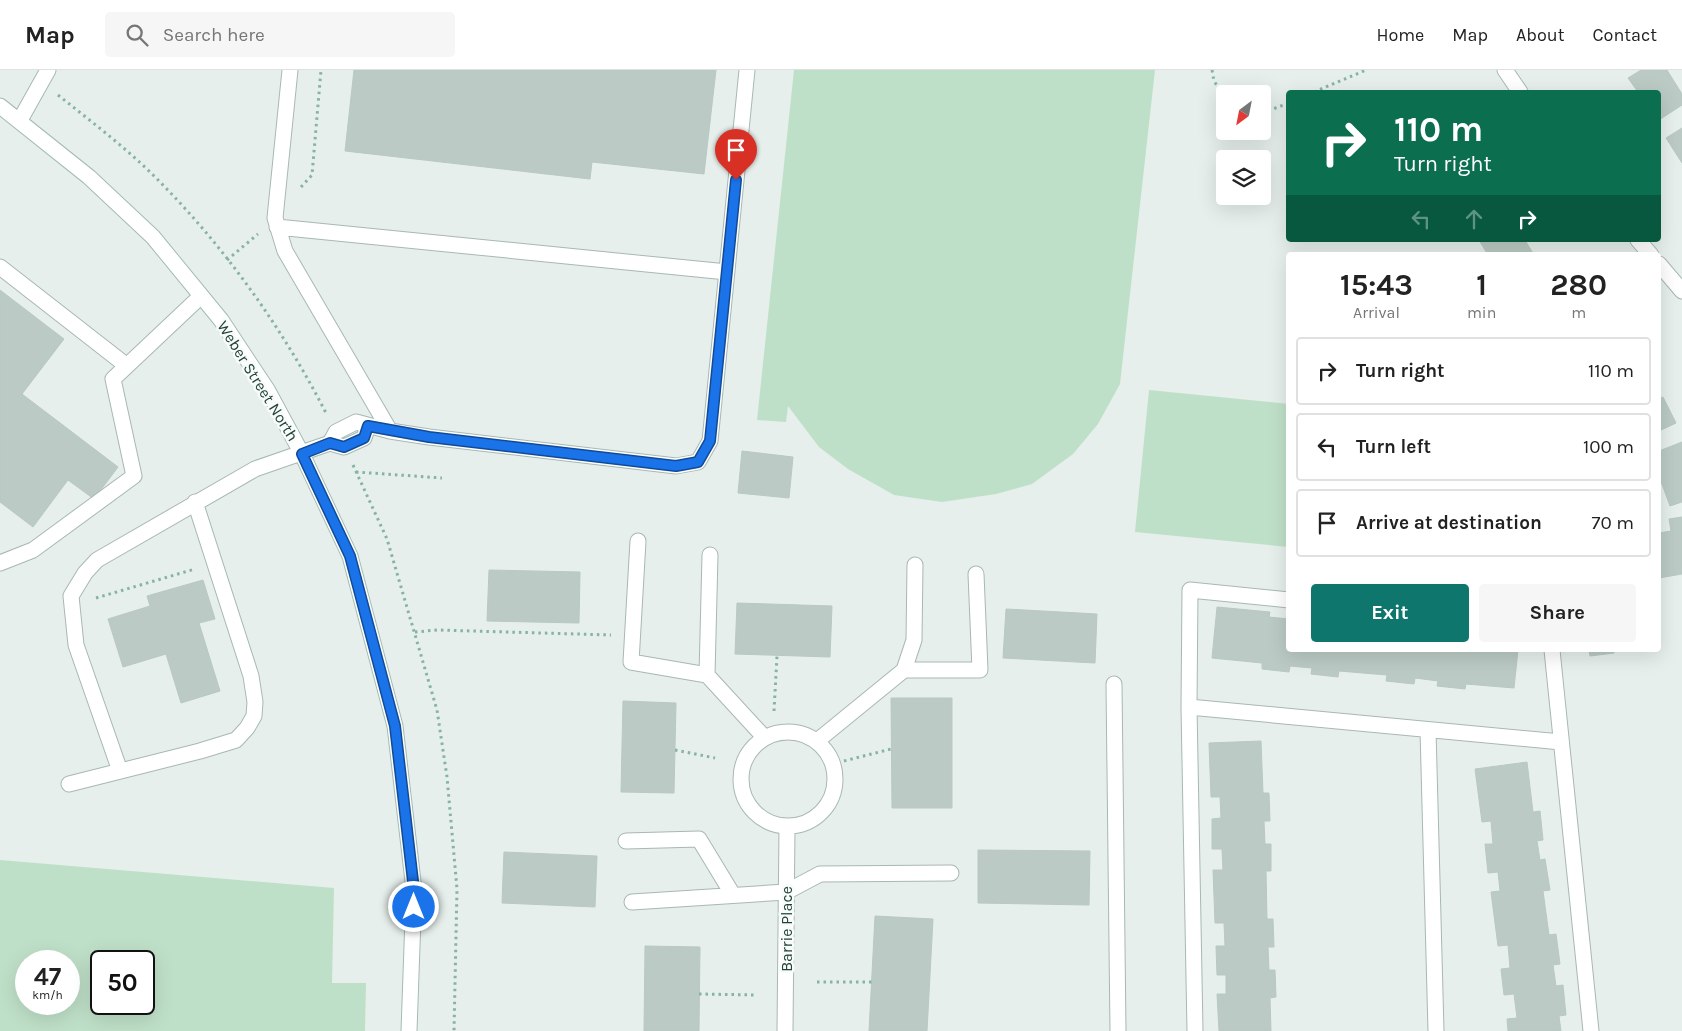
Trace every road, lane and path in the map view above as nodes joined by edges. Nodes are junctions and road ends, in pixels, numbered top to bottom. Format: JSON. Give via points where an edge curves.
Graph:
{"nodes":[{"id":1,"x":48,"y":70,"type":"edge"},
{"id":2,"x":290,"y":70,"type":"edge"},
{"id":3,"x":747,"y":70,"type":"edge"},
{"id":4,"x":1212,"y":70,"type":"edge"},
{"id":5,"x":1366,"y":70,"type":"edge"},
{"id":6,"x":1505,"y":70,"type":"edge"},
{"id":7,"x":1216,"y":85,"type":"edge"},
{"id":8,"x":1319,"y":90,"type":"edge"},
{"id":9,"x":1519,"y":90,"type":"edge"},
{"id":10,"x":1286,"y":105,"type":"edge"},
{"id":11,"x":0,"y":106,"type":"edge"},
{"id":12,"x":1271,"y":110,"type":"edge"},
{"id":13,"x":20,"y":120,"type":"junction"},
{"id":14,"x":277,"y":227,"type":"junction"},
{"id":15,"x":251,"y":241,"type":"dead end"},
{"id":16,"x":1640,"y":242,"type":"edge"},
{"id":17,"x":1648,"y":252,"type":"edge"},
{"id":18,"x":227,"y":260,"type":"dead end"},
{"id":19,"x":1661,"y":266,"type":"edge"},
{"id":20,"x":0,"y":267,"type":"edge"},
{"id":21,"x":727,"y":272,"type":"junction"},
{"id":22,"x":1682,"y":291,"type":"edge"},
{"id":23,"x":201,"y":296,"type":"junction"},
{"id":24,"x":127,"y":366,"type":"junction"},
{"id":25,"x":390,"y":431,"type":"junction"},
{"id":26,"x":302,"y":454,"type":"junction"},
{"id":27,"x":356,"y":472,"type":"dead end"},
{"id":28,"x":442,"y":478,"type":"dead end"},
{"id":29,"x":196,"y":502,"type":"junction"},
{"id":30,"x":638,"y":541,"type":"dead end"},
{"id":31,"x":710,"y":555,"type":"dead end"},
{"id":32,"x":0,"y":563,"type":"edge"},
{"id":33,"x":215,"y":563,"type":"junction"},
{"id":34,"x":915,"y":565,"type":"dead end"},
{"id":35,"x":976,"y":574,"type":"dead end"},
{"id":36,"x":1286,"y":600,"type":"edge"},
{"id":37,"x":87,"y":601,"type":"dead end"},
{"id":38,"x":415,"y":632,"type":"dead end"},
{"id":39,"x":601,"y":634,"type":"dead end"},
{"id":40,"x":1552,"y":652,"type":"edge"},
{"id":41,"x":777,"y":656,"type":"dead end"},
{"id":42,"x":904,"y":670,"type":"junction"},
{"id":43,"x":707,"y":675,"type":"junction"},
{"id":44,"x":1114,"y":684,"type":"dead end"},
{"id":45,"x":1189,"y":707,"type":"junction"},
{"id":46,"x":774,"y":711,"type":"dead end"},
{"id":47,"x":1428,"y":730,"type":"junction"},
{"id":48,"x":764,"y":737,"type":"junction"},
{"id":49,"x":816,"y":741,"type":"junction"},
{"id":50,"x":1561,"y":742,"type":"junction"},
{"id":51,"x":891,"y":749,"type":"dead end"},
{"id":52,"x":675,"y":750,"type":"dead end"},
{"id":53,"x":716,"y":758,"type":"dead end"},
{"id":54,"x":844,"y":761,"type":"dead end"},
{"id":55,"x":120,"y":771,"type":"junction"},
{"id":56,"x":69,"y":784,"type":"dead end"},
{"id":57,"x":787,"y":827,"type":"junction"},
{"id":58,"x":626,"y":841,"type":"dead end"},
{"id":59,"x":951,"y":873,"type":"dead end"},
{"id":60,"x":786,"y":892,"type":"junction"},
{"id":61,"x":732,"y":895,"type":"junction"},
{"id":62,"x":632,"y":902,"type":"dead end"},
{"id":63,"x":817,"y":982,"type":"dead end"},
{"id":64,"x":872,"y":982,"type":"dead end"},
{"id":65,"x":699,"y":994,"type":"dead end"},
{"id":66,"x":757,"y":995,"type":"dead end"},
{"id":67,"x":409,"y":1031,"type":"edge"},
{"id":68,"x":786,"y":1031,"type":"edge"},
{"id":69,"x":1118,"y":1031,"type":"edge"},
{"id":70,"x":1195,"y":1031,"type":"edge"},
{"id":71,"x":1436,"y":1031,"type":"edge"},
{"id":72,"x":1591,"y":1031,"type":"edge"}],
"edges":[{"from":1,"to":13,"type":"main road"},
{"from":2,"to":14,"type":"main road","via":[[275,218]]},
{"from":3,"to":21,"type":"main road"},
{"from":4,"to":7,"type":"path"},
{"from":5,"to":8,"type":"path"},
{"from":6,"to":9,"type":"main road"},
{"from":10,"to":12,"type":"path"},
{"from":11,"to":13,"type":"main road","name":"Weber Street North"},
{"from":13,"to":23,"type":"main road","name":"Weber Street North","via":[[89,177],[153,237]]},
{"from":14,"to":21,"type":"main road"},
{"from":14,"to":25,"type":"main road","via":[[284,251]]},
{"from":15,"to":18,"type":"path"},
{"from":16,"to":17,"type":"main road"},
{"from":19,"to":22,"type":"main road"},
{"from":20,"to":24,"type":"main road"},
{"from":21,"to":25,"type":"main road","via":[[710,441],[698,462],[676,466]]},
{"from":23,"to":24,"type":"main road"},
{"from":23,"to":26,"type":"main road","name":"Weber Street North","via":[[221,320],[268,392]]},
{"from":24,"to":32,"type":"main road","via":[[113,379],[134,476],[33,550]]},
{"from":25,"to":26,"type":"main road","via":[[356,422],[336,432],[330,443]]},
{"from":26,"to":29,"type":"main road","via":[[255,469]]},
{"from":26,"to":67,"type":"main road","name":"Weber Street North","via":[[350,556],[395,726],[414,890]]},
{"from":27,"to":28,"type":"path"},
{"from":29,"to":33,"type":"main road"},
{"from":29,"to":55,"type":"main road","via":[[96,560],[76,584],[71,596],[76,645]]},
{"from":30,"to":43,"type":"main road","via":[[631,662]]},
{"from":31,"to":43,"type":"main road"},
{"from":33,"to":37,"type":"path"},
{"from":33,"to":55,"type":"main road","via":[[251,676],[254,716],[236,740]]},
{"from":34,"to":42,"type":"main road","via":[[914,640]]},
{"from":35,"to":42,"type":"main road","via":[[980,670]]},
{"from":36,"to":45,"type":"main road","via":[[1190,590]]},
{"from":38,"to":39,"type":"path"},
{"from":40,"to":50,"type":"main road"},
{"from":41,"to":46,"type":"path"},
{"from":42,"to":49,"type":"main road"},
{"from":43,"to":48,"type":"main road"},
{"from":44,"to":69,"type":"main road"},
{"from":45,"to":47,"type":"main road"},
{"from":45,"to":70,"type":"main road"},
{"from":47,"to":50,"type":"main road"},
{"from":47,"to":71,"type":"main road"},
{"from":48,"to":49,"type":"main road","via":[[785,731],[802,733]]},
{"from":48,"to":57,"type":"main road","via":[[751,748],[742,765],[742,790],[748,806],[760,818]]},
{"from":49,"to":57,"type":"main road","via":[[830,756],[835,777],[834,793],[818,816],[803,824]]},
{"from":50,"to":72,"type":"main road"},
{"from":51,"to":54,"type":"path"},
{"from":52,"to":53,"type":"path"},
{"from":55,"to":56,"type":"main road"},
{"from":57,"to":60,"type":"main road","name":"Barrie Place"},
{"from":58,"to":61,"type":"main road","via":[[699,839]]},
{"from":59,"to":60,"type":"main road","via":[[820,874]]},
{"from":60,"to":61,"type":"main road"},
{"from":60,"to":68,"type":"main road","name":"Barrie Place"},
{"from":61,"to":62,"type":"main road"},
{"from":63,"to":64,"type":"path"},
{"from":65,"to":66,"type":"path"}]}
